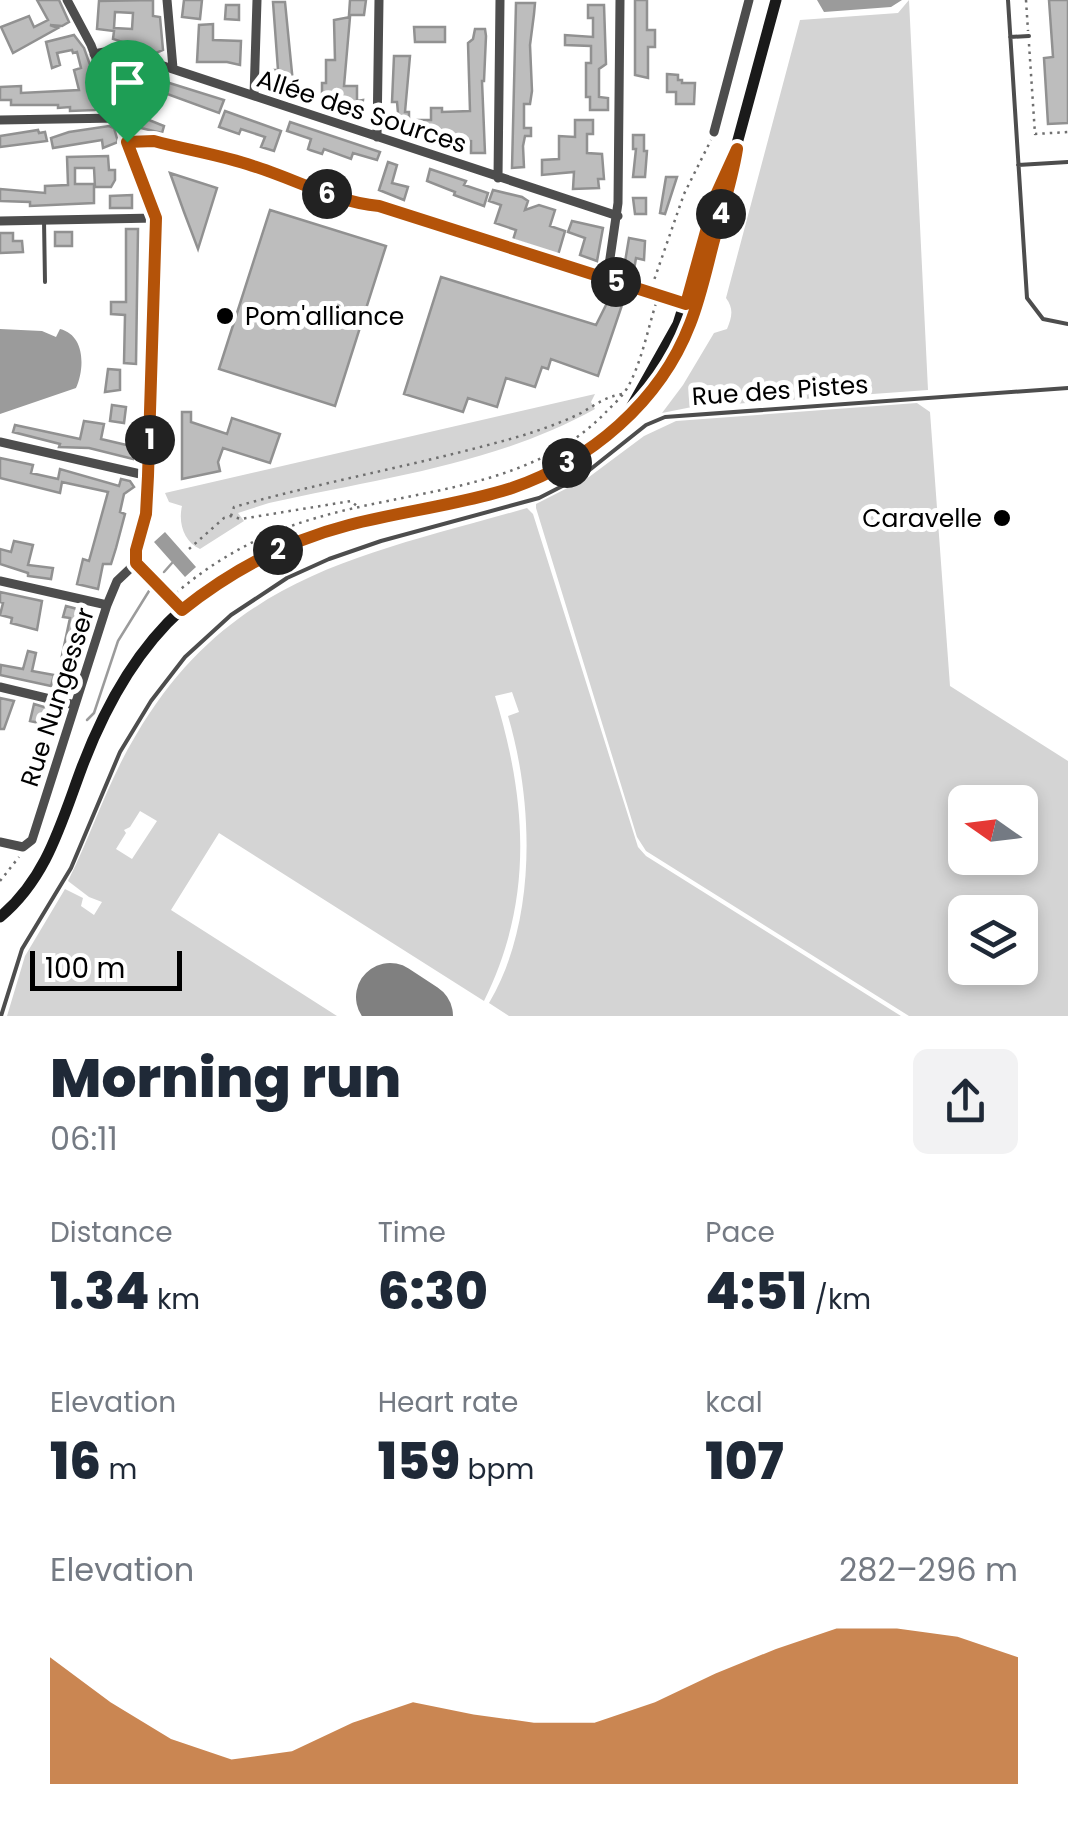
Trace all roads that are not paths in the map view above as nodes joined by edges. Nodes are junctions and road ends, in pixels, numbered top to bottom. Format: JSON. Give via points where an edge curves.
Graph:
{"nodes":[{"id":1,"x":68,"y":0,"type":"edge"},
{"id":2,"x":167,"y":0,"type":"edge"},
{"id":3,"x":258,"y":0,"type":"edge"},
{"id":4,"x":379,"y":0,"type":"edge"},
{"id":5,"x":500,"y":0,"type":"edge"},
{"id":6,"x":620,"y":0,"type":"edge"},
{"id":7,"x":749,"y":0,"type":"edge"},
{"id":8,"x":776,"y":0,"type":"edge"},
{"id":9,"x":1008,"y":0,"type":"edge"},
{"id":10,"x":1029,"y":36,"type":"road end"},
{"id":11,"x":1010,"y":37,"type":"junction"},
{"id":12,"x":94,"y":54,"type":"junction"},
{"id":13,"x":173,"y":68,"type":"junction"},
{"id":14,"x":254,"y":96,"type":"junction"},
{"id":15,"x":118,"y":118,"type":"junction"},
{"id":16,"x":0,"y":120,"type":"edge"},
{"id":17,"x":714,"y":132,"type":"road end"},
{"id":18,"x":376,"y":137,"type":"junction"},
{"id":19,"x":127,"y":142,"type":"junction"},
{"id":20,"x":737,"y":149,"type":"junction"},
{"id":21,"x":1068,"y":162,"type":"edge"},
{"id":22,"x":1018,"y":165,"type":"junction"},
{"id":23,"x":498,"y":178,"type":"junction"},
{"id":24,"x":618,"y":216,"type":"junction"},
{"id":25,"x":156,"y":218,"type":"junction"},
{"id":26,"x":44,"y":220,"type":"junction"},
{"id":27,"x":0,"y":221,"type":"edge"},
{"id":28,"x":607,"y":280,"type":"junction"},
{"id":29,"x":45,"y":282,"type":"dead end"},
{"id":30,"x":686,"y":304,"type":"junction"},
{"id":31,"x":1068,"y":324,"type":"edge"},
{"id":32,"x":1068,"y":388,"type":"edge"},
{"id":33,"x":626,"y":417,"type":"junction"},
{"id":34,"x":0,"y":442,"type":"edge"},
{"id":35,"x":148,"y":476,"type":"junction"},
{"id":36,"x":136,"y":563,"type":"junction"},
{"id":37,"x":0,"y":581,"type":"edge"},
{"id":38,"x":107,"y":605,"type":"junction"},
{"id":39,"x":182,"y":610,"type":"junction"},
{"id":40,"x":0,"y":687,"type":"edge"},
{"id":41,"x":75,"y":705,"type":"junction"},
{"id":42,"x":0,"y":842,"type":"edge"},
{"id":43,"x":0,"y":917,"type":"edge"},
{"id":44,"x":1,"y":1016,"type":"edge"}],
"edges":[{"from":1,"to":12,"type":"street"},
{"from":2,"to":13,"type":"street"},
{"from":3,"to":14,"type":"street"},
{"from":4,"to":18,"type":"street"},
{"from":5,"to":23,"type":"street"},
{"from":6,"to":24,"type":"street"},
{"from":7,"to":17,"type":"street"},
{"from":8,"to":20,"type":"main road"},
{"from":9,"to":11,"type":"lane"},
{"from":10,"to":11,"type":"lane"},
{"from":11,"to":22,"type":"lane"},
{"from":12,"to":13,"type":"street","name":"Allée des Sources","via":[[115,50]]},
{"from":12,"to":15,"type":"street"},
{"from":13,"to":14,"type":"street","name":"Allée des Sources"},
{"from":14,"to":18,"type":"street","name":"Allée des Sources"},
{"from":15,"to":16,"type":"street"},
{"from":15,"to":19,"type":"street"},
{"from":18,"to":23,"type":"street","name":"Allée des Sources"},
{"from":19,"to":25,"type":"street"},
{"from":19,"to":28,"type":"street","via":[[154,141],[239,161]]},
{"from":20,"to":30,"type":"main road","via":[[716,195]]},
{"from":20,"to":33,"type":"main road","via":[[689,328],[652,392]]},
{"from":21,"to":22,"type":"lane"},
{"from":22,"to":31,"type":"lane","via":[[1028,298],[1044,319]]},
{"from":23,"to":24,"type":"street","name":"Allée des Sources"},
{"from":24,"to":28,"type":"street"},
{"from":25,"to":26,"type":"street"},
{"from":25,"to":35,"type":"street"},
{"from":26,"to":27,"type":"street"},
{"from":26,"to":29,"type":"lane"},
{"from":28,"to":30,"type":"street"},
{"from":30,"to":33,"type":"main road"},
{"from":32,"to":44,"type":"lane","name":"Rue des Pistes","via":[[665,417],[539,498],[381,542],[288,578],[231,615],[150,701],[120,752],[71,868],[22,950]]},
{"from":33,"to":39,"type":"main road","via":[[550,473],[298,542],[215,583]]},
{"from":34,"to":35,"type":"street"},
{"from":35,"to":36,"type":"street"},
{"from":36,"to":38,"type":"street","name":"Rue Nungesser"},
{"from":36,"to":39,"type":"street"},
{"from":37,"to":38,"type":"street"},
{"from":38,"to":41,"type":"street","name":"Rue Nungesser"},
{"from":39,"to":43,"type":"main road","via":[[119,688],[50,856],[21,900]]},
{"from":40,"to":41,"type":"street"},
{"from":41,"to":42,"type":"street","name":"Rue Nungesser","via":[[34,836],[24,847]]}]}
